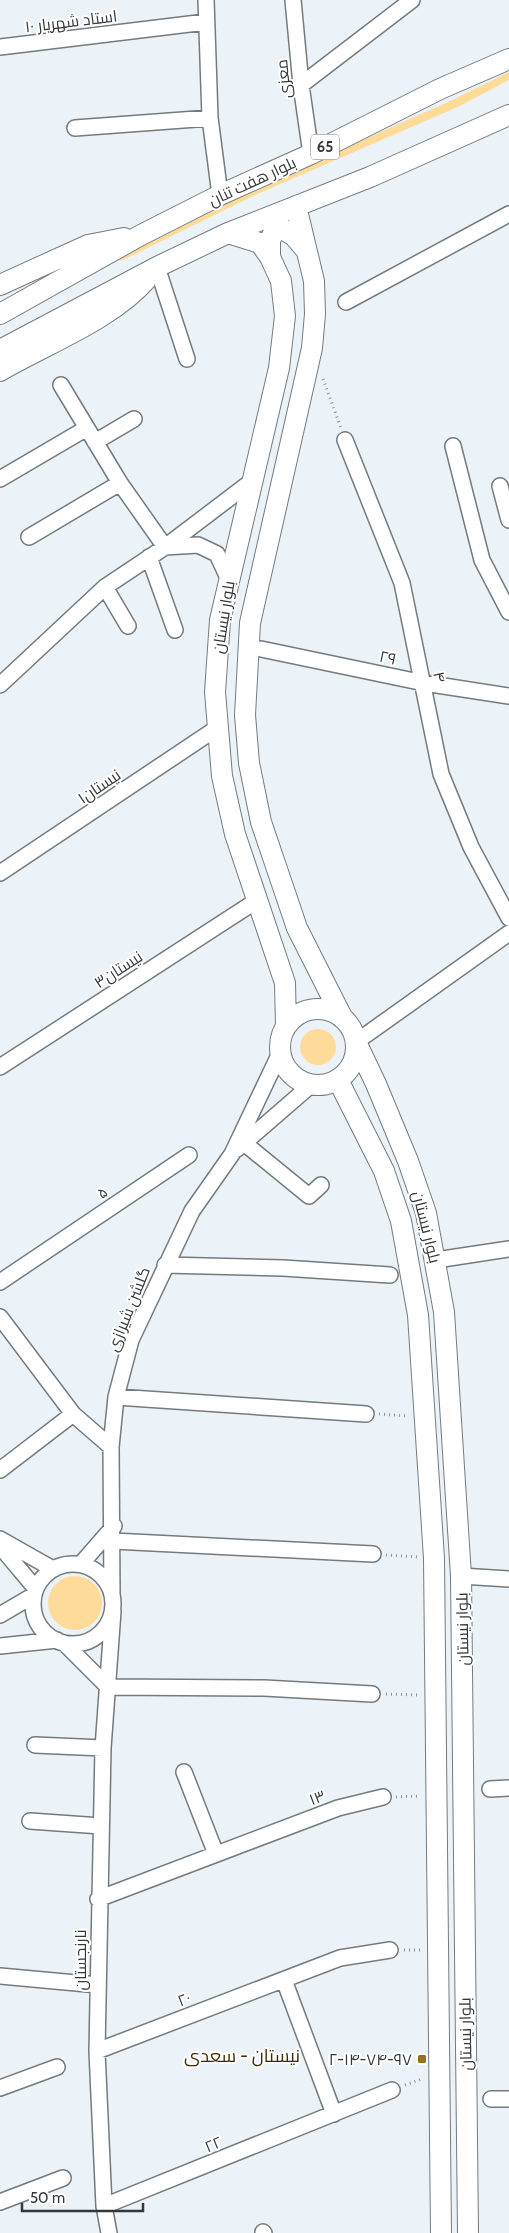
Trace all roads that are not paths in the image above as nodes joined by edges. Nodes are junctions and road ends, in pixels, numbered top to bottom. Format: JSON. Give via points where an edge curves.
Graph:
{"nodes":[{"id":1,"x":206,"y":0,"type":"edge"},
{"id":2,"x":293,"y":0,"type":"edge"},
{"id":3,"x":412,"y":0,"type":"edge"},
{"id":4,"x":206,"y":22,"type":"junction"},
{"id":5,"x":0,"y":47,"type":"edge"},
{"id":6,"x":509,"y":59,"type":"edge"},
{"id":7,"x":301,"y":85,"type":"junction"},
{"id":8,"x":509,"y":115,"type":"edge"},
{"id":9,"x":210,"y":118,"type":"junction"},
{"id":10,"x":75,"y":128,"type":"dead end"},
{"id":11,"x":311,"y":154,"type":"junction"},
{"id":12,"x":220,"y":195,"type":"junction"},
{"id":13,"x":296,"y":206,"type":"junction"},
{"id":14,"x":509,"y":214,"type":"edge"},
{"id":15,"x":228,"y":232,"type":"junction"},
{"id":16,"x":141,"y":235,"type":"junction"},
{"id":17,"x":305,"y":250,"type":"junction"},
{"id":18,"x":270,"y":257,"type":"junction"},
{"id":19,"x":157,"y":267,"type":"junction"},
{"id":20,"x":0,"y":285,"type":"edge"},
{"id":21,"x":346,"y":302,"type":"dead end"},
{"id":22,"x":0,"y":314,"type":"edge"},
{"id":23,"x":0,"y":350,"type":"edge"},
{"id":24,"x":23,"y":357,"type":"junction"},
{"id":25,"x":186,"y":359,"type":"dead end"},
{"id":26,"x":0,"y":371,"type":"edge"},
{"id":27,"x":0,"y":380,"type":"edge"},
{"id":28,"x":61,"y":385,"type":"dead end"},
{"id":29,"x":134,"y":419,"type":"dead end"},
{"id":30,"x":87,"y":428,"type":"junction"},
{"id":31,"x":346,"y":440,"type":"road end"},
{"id":32,"x":95,"y":442,"type":"junction"},
{"id":33,"x":453,"y":446,"type":"dead end"},
{"id":34,"x":0,"y":479,"type":"edge"},
{"id":35,"x":252,"y":480,"type":"junction"},
{"id":36,"x":120,"y":483,"type":"junction"},
{"id":37,"x":500,"y":486,"type":"dead end"},
{"id":38,"x":509,"y":520,"type":"edge"},
{"id":39,"x":29,"y":537,"type":"dead end"},
{"id":40,"x":165,"y":547,"type":"junction"},
{"id":41,"x":149,"y":557,"type":"junction"},
{"id":42,"x":229,"y":580,"type":"junction"},
{"id":43,"x":105,"y":587,"type":"junction"},
{"id":44,"x":509,"y":612,"type":"edge"},
{"id":45,"x":128,"y":626,"type":"dead end"},
{"id":46,"x":175,"y":630,"type":"dead end"},
{"id":47,"x":261,"y":649,"type":"dead end"},
{"id":48,"x":424,"y":683,"type":"junction"},
{"id":49,"x":0,"y":685,"type":"edge"},
{"id":50,"x":509,"y":696,"type":"edge"},
{"id":51,"x":217,"y":728,"type":"junction"},
{"id":52,"x":0,"y":873,"type":"edge"},
{"id":53,"x":256,"y":901,"type":"junction"},
{"id":54,"x":509,"y":918,"type":"edge"},
{"id":55,"x":509,"y":933,"type":"edge"},
{"id":56,"x":342,"y":1018,"type":"junction"},
{"id":57,"x":286,"y":1026,"type":"junction"},
{"id":58,"x":356,"y":1042,"type":"junction"},
{"id":59,"x":280,"y":1052,"type":"junction"},
{"id":60,"x":0,"y":1066,"type":"edge"},
{"id":61,"x":338,"y":1080,"type":"junction"},
{"id":62,"x":311,"y":1085,"type":"junction"},
{"id":63,"x":244,"y":1143,"type":"junction"},
{"id":64,"x":232,"y":1154,"type":"junction"},
{"id":65,"x":189,"y":1155,"type":"dead end"},
{"id":66,"x":321,"y":1185,"type":"dead end"},
{"id":67,"x":509,"y":1249,"type":"edge"},
{"id":68,"x":436,"y":1260,"type":"junction"},
{"id":69,"x":165,"y":1265,"type":"junction"},
{"id":70,"x":390,"y":1275,"type":"dead end"},
{"id":71,"x":0,"y":1282,"type":"edge"},
{"id":72,"x":0,"y":1317,"type":"edge"},
{"id":73,"x":116,"y":1397,"type":"junction"},
{"id":74,"x":73,"y":1414,"type":"junction"},
{"id":75,"x":366,"y":1414,"type":"road end"},
{"id":76,"x":111,"y":1447,"type":"junction"},
{"id":77,"x":0,"y":1470,"type":"edge"},
{"id":78,"x":113,"y":1533,"type":"junction"},
{"id":79,"x":0,"y":1539,"type":"edge"},
{"id":80,"x":0,"y":1546,"type":"edge"},
{"id":81,"x":373,"y":1554,"type":"road end"},
{"id":82,"x":81,"y":1564,"type":"junction"},
{"id":83,"x":53,"y":1569,"type":"junction"},
{"id":84,"x":461,"y":1576,"type":"junction"},
{"id":85,"x":509,"y":1579,"type":"edge"},
{"id":86,"x":35,"y":1592,"type":"junction"},
{"id":87,"x":112,"y":1595,"type":"junction"},
{"id":88,"x":113,"y":1611,"type":"junction"},
{"id":89,"x":0,"y":1615,"type":"edge"},
{"id":90,"x":60,"y":1641,"type":"junction"},
{"id":91,"x":0,"y":1646,"type":"edge"},
{"id":92,"x":108,"y":1687,"type":"junction"},
{"id":93,"x":372,"y":1694,"type":"road end"},
{"id":94,"x":35,"y":1745,"type":"dead end"},
{"id":95,"x":103,"y":1748,"type":"junction"},
{"id":96,"x":184,"y":1772,"type":"dead end"},
{"id":97,"x":490,"y":1788,"type":"dead end"},
{"id":98,"x":509,"y":1788,"type":"edge"},
{"id":99,"x":383,"y":1797,"type":"road end"},
{"id":100,"x":30,"y":1821,"type":"dead end"},
{"id":101,"x":101,"y":1826,"type":"junction"},
{"id":102,"x":216,"y":1854,"type":"junction"},
{"id":103,"x":98,"y":1899,"type":"junction"},
{"id":104,"x":390,"y":1950,"type":"road end"},
{"id":105,"x":0,"y":1976,"type":"edge"},
{"id":106,"x":284,"y":1980,"type":"junction"},
{"id":107,"x":98,"y":1985,"type":"junction"},
{"id":108,"x":97,"y":2051,"type":"junction"},
{"id":109,"x":57,"y":2066,"type":"dead end"},
{"id":110,"x":0,"y":2088,"type":"edge"},
{"id":111,"x":392,"y":2090,"type":"road end"},
{"id":112,"x":491,"y":2099,"type":"dead end"},
{"id":113,"x":509,"y":2099,"type":"edge"},
{"id":114,"x":334,"y":2114,"type":"junction"},
{"id":115,"x":63,"y":2178,"type":"dead end"},
{"id":116,"x":0,"y":2202,"type":"edge"},
{"id":117,"x":104,"y":2206,"type":"junction"},
{"id":118,"x":109,"y":2233,"type":"edge"},
{"id":119,"x":441,"y":2233,"type":"edge"},
{"id":120,"x":468,"y":2233,"type":"edge"}],
"edges":[{"from":1,"to":4,"type":"street"},
{"from":2,"to":7,"type":"street","name":"معزی"},
{"from":3,"to":7,"type":"street"},
{"from":4,"to":5,"type":"street","name":"استاد شهریار ۱۰"},
{"from":4,"to":9,"type":"street"},
{"from":6,"to":11,"type":"main road","name":"بلوار هفت تنان","number":"65","via":[[440,89]]},
{"from":7,"to":11,"type":"street","name":"معزی"},
{"from":8,"to":13,"type":"main road"},
{"from":9,"to":10,"type":"street"},
{"from":9,"to":12,"type":"street"},
{"from":11,"to":12,"type":"main road","name":"بلوار هفت تنان","number":"65"},
{"from":12,"to":16,"type":"main road","name":"بلوار هفت تنان","number":"65"},
{"from":13,"to":15,"type":"main road"},
{"from":13,"to":17,"type":"main road","name":"بلوار نیستان"},
{"from":14,"to":21,"type":"street"},
{"from":15,"to":18,"type":"main road","name":"بلوار نیستان","via":[[260,243]]},
{"from":15,"to":19,"type":"main road"},
{"from":16,"to":20,"type":"main road","number":"65","via":[[88,245]]},
{"from":16,"to":22,"type":"main road","name":"بلوار هفت تنان"},
{"from":17,"to":18,"type":"main road","via":[[294,236],[283,229],[274,232],[270,240]]},
{"from":17,"to":56,"type":"main road","name":"بلوار نیستان","via":[[314,281],[312,348],[250,623],[245,715],[249,763],[261,822],[297,928]]},
{"from":18,"to":35,"type":"main road","name":"بلوار نیستان","via":[[281,281],[285,316],[279,368]]},
{"from":19,"to":23,"type":"main road"},
{"from":19,"to":24,"type":"main road","via":[[133,295]]},
{"from":19,"to":25,"type":"street"},
{"from":24,"to":26,"type":"main road"},
{"from":24,"to":27,"type":"main road"},
{"from":28,"to":30,"type":"street"},
{"from":29,"to":32,"type":"street"},
{"from":30,"to":32,"type":"street"},
{"from":30,"to":34,"type":"street"},
{"from":31,"to":48,"type":"street","name":"۴","via":[[402,583]]},
{"from":32,"to":36,"type":"street"},
{"from":33,"to":44,"type":"street","via":[[482,560]]},
{"from":35,"to":40,"type":"street"},
{"from":35,"to":42,"type":"main road","name":"بلوار نیستان"},
{"from":36,"to":39,"type":"street"},
{"from":36,"to":40,"type":"street"},
{"from":37,"to":38,"type":"street"},
{"from":40,"to":41,"type":"street"},
{"from":40,"to":42,"type":"street","via":[[198,545],[217,554]]},
{"from":41,"to":43,"type":"street"},
{"from":41,"to":46,"type":"street"},
{"from":42,"to":51,"type":"main road","name":"بلوار نیستان","via":[[220,620],[216,664]]},
{"from":43,"to":45,"type":"street"},
{"from":43,"to":49,"type":"street"},
{"from":47,"to":48,"type":"street","name":"۲۹"},
{"from":48,"to":50,"type":"street","name":"۲۹"},
{"from":48,"to":54,"type":"street","name":"۴","via":[[441,774],[471,847]]},
{"from":51,"to":52,"type":"street","name":"۱نیستان"},
{"from":51,"to":53,"type":"main road","name":"بلوار نیستان","via":[[222,776],[235,834]]},
{"from":53,"to":57,"type":"main road","name":"بلوار نیستان","via":[[285,983]]},
{"from":53,"to":60,"type":"street","name":"۳نیستان"},
{"from":55,"to":58,"type":"street"},
{"from":56,"to":57,"type":"main road","via":[[331,1011],[319,1009],[306,1011]]},
{"from":56,"to":58,"type":"main road","via":[[349,1024]]},
{"from":57,"to":59,"type":"main road"},
{"from":58,"to":61,"type":"main road","via":[[353,1064]]},
{"from":58,"to":68,"type":"main road","name":"بلوار نیستان","via":[[408,1161],[426,1213]]},
{"from":59,"to":62,"type":"main road","via":[[290,1074]]},
{"from":59,"to":64,"type":"street","name":"گلشن شیرازی"},
{"from":61,"to":62,"type":"main road","via":[[320,1086]]},
{"from":61,"to":119,"type":"main road","name":"بلوار نیستان","via":[[384,1171],[401,1220],[418,1315],[434,1558]]},
{"from":62,"to":63,"type":"street","name":"گلشن شیرازی"},
{"from":63,"to":64,"type":"street","name":"گلشن شیرازی"},
{"from":63,"to":66,"type":"street","via":[[310,1196]]},
{"from":64,"to":69,"type":"street","name":"گلشن شیرازی","via":[[192,1211]]},
{"from":65,"to":71,"type":"street","name":"۵"},
{"from":67,"to":68,"type":"street"},
{"from":68,"to":84,"type":"main road","name":"بلوار نیستان","via":[[445,1321]]},
{"from":69,"to":70,"type":"street"},
{"from":69,"to":73,"type":"street","name":"گلشن شیرازی","via":[[131,1340]]},
{"from":72,"to":74,"type":"street"},
{"from":73,"to":75,"type":"street"},
{"from":73,"to":76,"type":"street","name":"گلشن شیرازی"},
{"from":74,"to":76,"type":"street"},
{"from":74,"to":77,"type":"street"},
{"from":76,"to":78,"type":"street","name":"گلشن شیرازی"},
{"from":78,"to":81,"type":"street","via":[[270,1549]]},
{"from":78,"to":82,"type":"street"},
{"from":78,"to":87,"type":"street","name":"گلشن شیرازی"},
{"from":79,"to":83,"type":"street"},
{"from":80,"to":86,"type":"street"},
{"from":82,"to":83,"type":"street","via":[[66,1564]]},
{"from":82,"to":87,"type":"street","via":[[101,1575]]},
{"from":83,"to":86,"type":"street"},
{"from":84,"to":85,"type":"street"},
{"from":84,"to":120,"type":"main road","name":"بلوار نیستان"},
{"from":86,"to":89,"type":"street"},
{"from":86,"to":90,"type":"street","via":[[34,1608],[38,1622],[46,1633]]},
{"from":87,"to":88,"type":"street"},
{"from":88,"to":90,"type":"street","via":[[100,1634],[83,1642]]},
{"from":88,"to":92,"type":"street","name":"نارنجستان"},
{"from":90,"to":91,"type":"street"},
{"from":90,"to":92,"type":"street"},
{"from":92,"to":93,"type":"street","via":[[264,1688]]},
{"from":92,"to":95,"type":"street","name":"نارنجستان"},
{"from":94,"to":95,"type":"street"},
{"from":95,"to":101,"type":"street","name":"نارنجستان"},
{"from":96,"to":102,"type":"street"},
{"from":97,"to":98,"type":"street"},
{"from":99,"to":102,"type":"street","name":"۱۳","via":[[338,1808]]},
{"from":100,"to":101,"type":"street"},
{"from":101,"to":103,"type":"street","name":"نارنجستان"},
{"from":102,"to":103,"type":"street","name":"۱۳"},
{"from":103,"to":107,"type":"street","name":"نارنجستان"},
{"from":104,"to":106,"type":"street","name":"۲۰","via":[[340,1958]]},
{"from":105,"to":107,"type":"street"},
{"from":106,"to":108,"type":"street","name":"۲۰"},
{"from":106,"to":114,"type":"street"},
{"from":107,"to":108,"type":"street","name":"نارنجستان"},
{"from":108,"to":117,"type":"street","name":"نارنجستان"},
{"from":109,"to":110,"type":"street"},
{"from":111,"to":114,"type":"street","name":"۲۲"},
{"from":112,"to":113,"type":"street"},
{"from":114,"to":117,"type":"street","name":"۲۲"},
{"from":115,"to":116,"type":"street"},
{"from":117,"to":118,"type":"street","name":"نارنجستان"}]}
